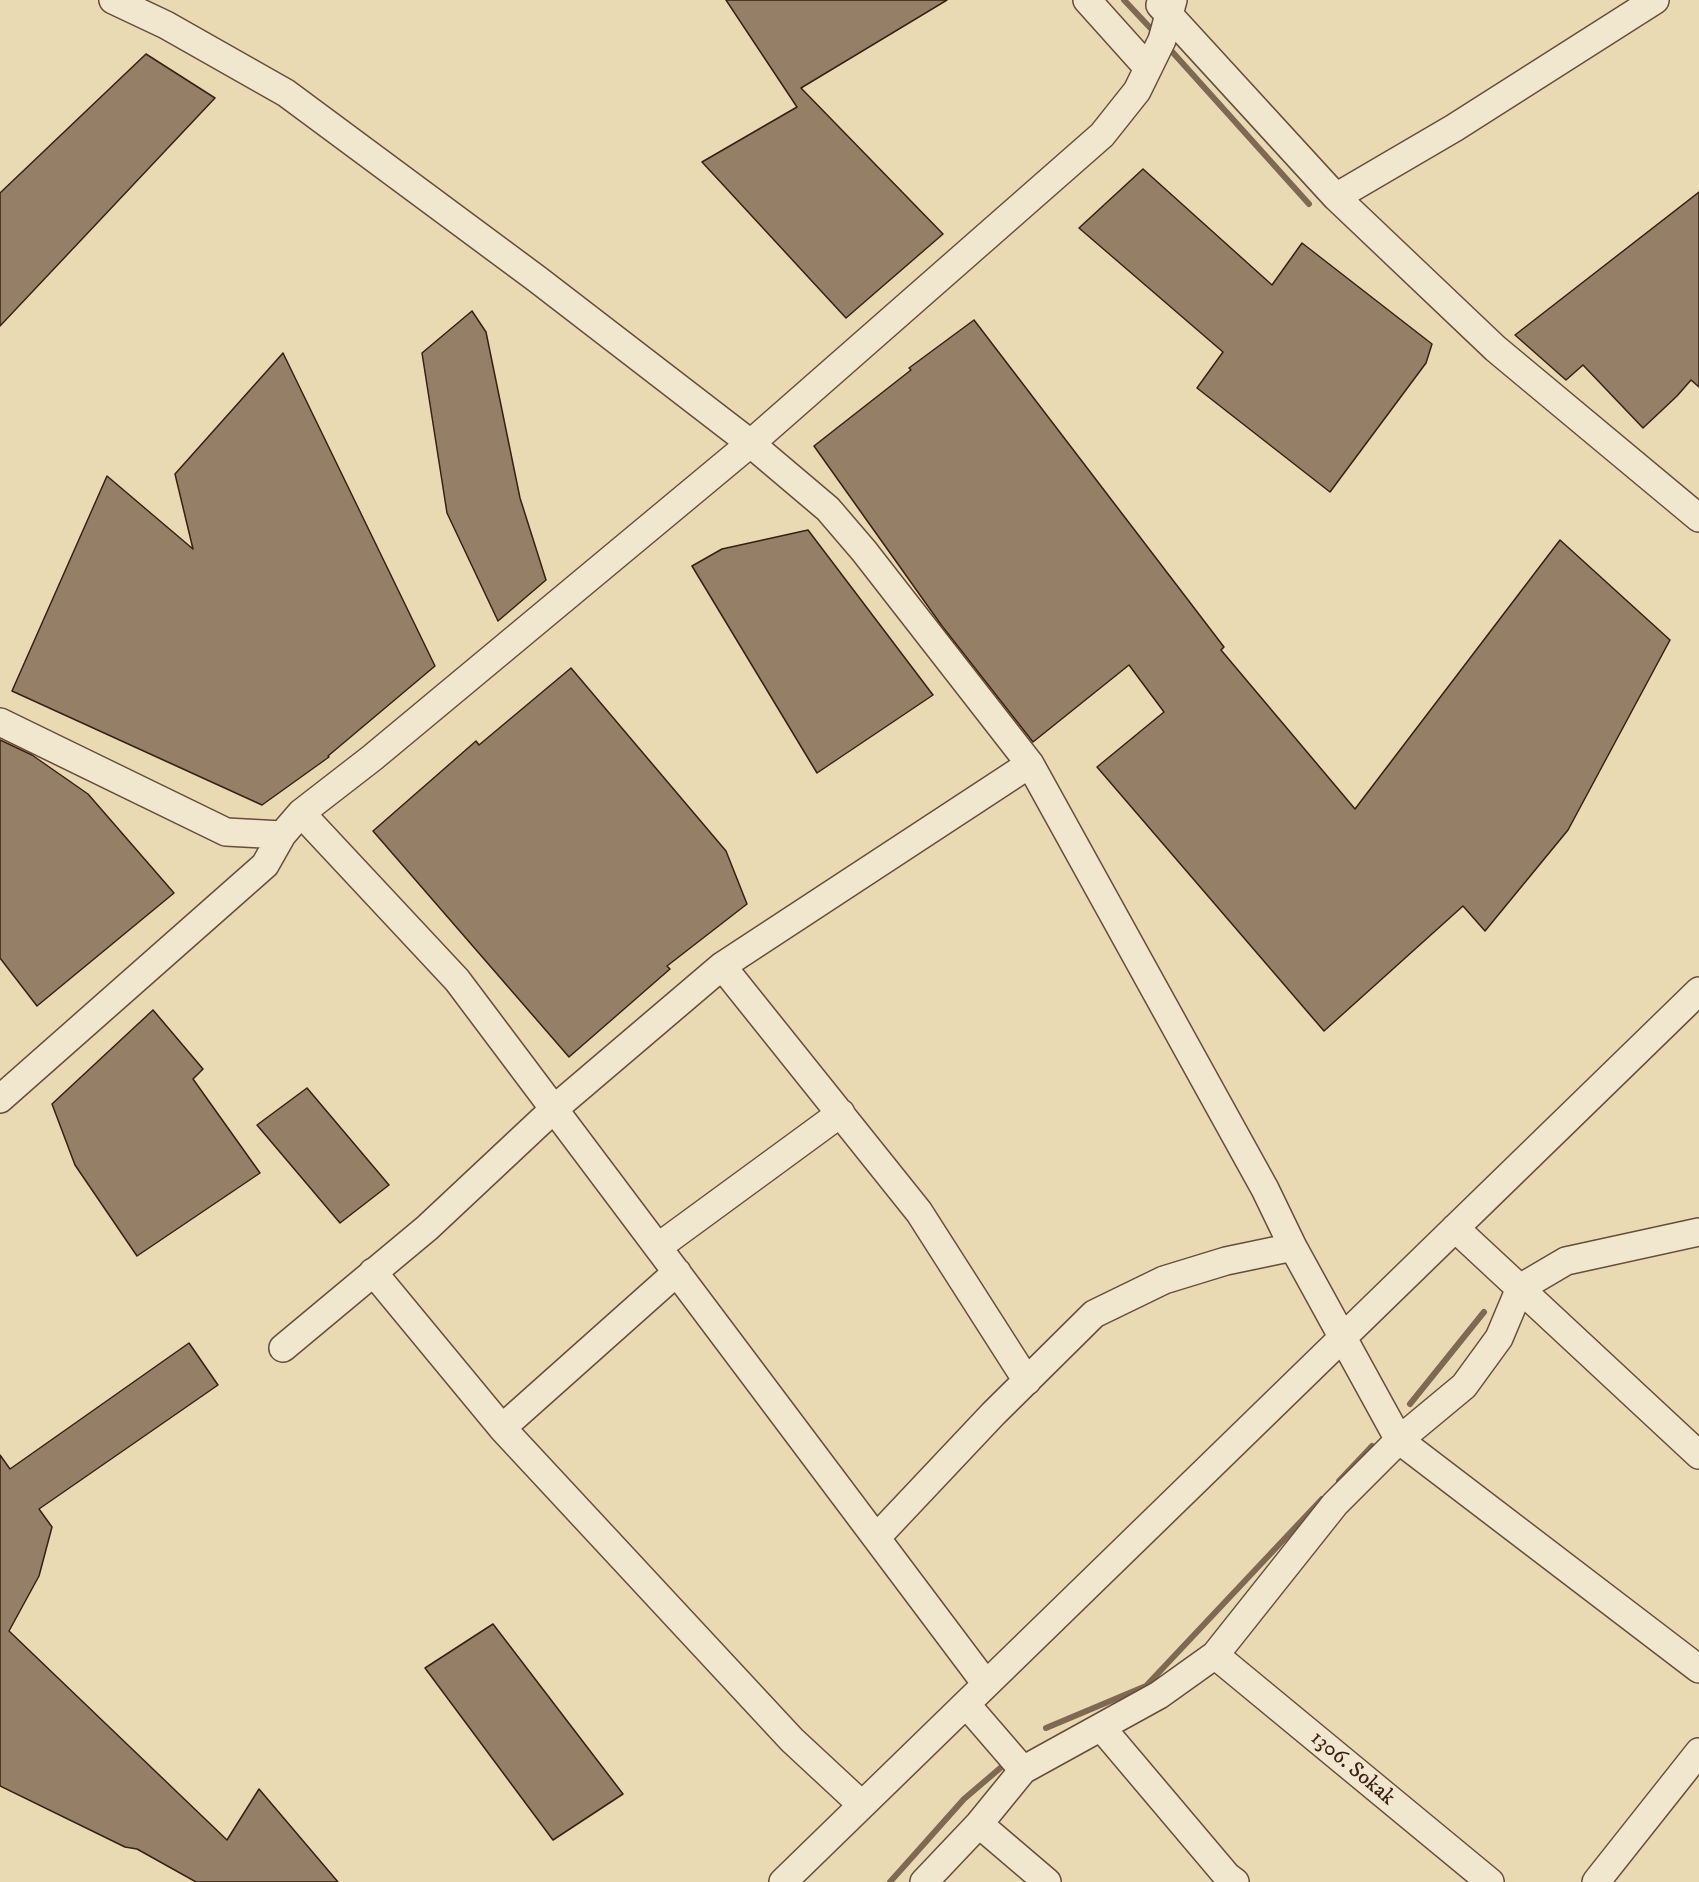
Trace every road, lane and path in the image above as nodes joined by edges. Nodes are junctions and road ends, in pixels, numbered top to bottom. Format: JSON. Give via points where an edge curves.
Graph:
{"nodes":[{"id":1,"x":113,"y":0,"type":"edge"},
{"id":2,"x":1087,"y":0,"type":"edge"},
{"id":3,"x":1655,"y":0,"type":"edge"},
{"id":4,"x":1165,"y":5,"type":"edge"},
{"id":5,"x":1148,"y":68,"type":"junction"},
{"id":6,"x":1336,"y":197,"type":"junction"},
{"id":7,"x":750,"y":443,"type":"junction"},
{"id":8,"x":1699,"y":518,"type":"edge"},
{"id":9,"x":0,"y":723,"type":"edge"},
{"id":10,"x":1030,"y":764,"type":"junction"},
{"id":11,"x":301,"y":813,"type":"junction"},
{"id":12,"x":282,"y":835,"type":"junction"},
{"id":13,"x":722,"y":966,"type":"junction"},
{"id":14,"x":1699,"y":991,"type":"edge"},
{"id":15,"x":0,"y":1099,"type":"edge"},
{"id":16,"x":555,"y":1109,"type":"junction"},
{"id":17,"x":841,"y":1113,"type":"junction"},
{"id":18,"x":1455,"y":1228,"type":"junction"},
{"id":19,"x":1699,"y":1232,"type":"edge"},
{"id":20,"x":658,"y":1247,"type":"junction"},
{"id":21,"x":1293,"y":1247,"type":"junction"},
{"id":22,"x":373,"y":1272,"type":"junction"},
{"id":23,"x":677,"y":1272,"type":"junction"},
{"id":24,"x":1520,"y":1288,"type":"junction"},
{"id":25,"x":1342,"y":1338,"type":"junction"},
{"id":26,"x":283,"y":1348,"type":"dead end"},
{"id":27,"x":1027,"y":1381,"type":"junction"},
{"id":28,"x":502,"y":1428,"type":"junction"},
{"id":29,"x":1399,"y":1440,"type":"junction"},
{"id":30,"x":1699,"y":1455,"type":"edge"},
{"id":31,"x":877,"y":1538,"type":"junction"},
{"id":32,"x":1215,"y":1655,"type":"junction"},
{"id":33,"x":1699,"y":1669,"type":"edge"},
{"id":34,"x":986,"y":1684,"type":"junction"},
{"id":35,"x":966,"y":1704,"type":"junction"},
{"id":36,"x":1101,"y":1727,"type":"junction"},
{"id":37,"x":1699,"y":1752,"type":"edge"},
{"id":38,"x":1023,"y":1770,"type":"junction"},
{"id":39,"x":862,"y":1805,"type":"junction"},
{"id":40,"x":979,"y":1824,"type":"junction"},
{"id":41,"x":783,"y":1882,"type":"edge"},
{"id":42,"x":924,"y":1882,"type":"edge"},
{"id":43,"x":1047,"y":1882,"type":"edge"},
{"id":44,"x":1235,"y":1882,"type":"edge"},
{"id":45,"x":1490,"y":1882,"type":"edge"},
{"id":46,"x":1596,"y":1882,"type":"edge"}],
"edges":[{"from":1,"to":7,"type":"street","via":[[166,25],[286,93]]},
{"from":2,"to":5,"type":"street"},
{"from":3,"to":6,"type":"street","via":[[1454,128]]},
{"from":4,"to":5,"type":"street","via":[[1162,40]]},
{"from":4,"to":6,"type":"street"},
{"from":5,"to":7,"type":"street","via":[[1137,91],[1102,135]]},
{"from":6,"to":8,"type":"street","via":[[1496,349]]},
{"from":7,"to":10,"type":"street","via":[[828,509]]},
{"from":7,"to":11,"type":"street"},
{"from":9,"to":12,"type":"street","via":[[226,832]]},
{"from":10,"to":13,"type":"street"},
{"from":10,"to":21,"type":"street","via":[[1266,1189]]},
{"from":11,"to":12,"type":"street"},
{"from":11,"to":16,"type":"street","via":[[457,980]]},
{"from":12,"to":15,"type":"street","via":[[265,865]]},
{"from":13,"to":16,"type":"street"},
{"from":13,"to":17,"type":"street"},
{"from":14,"to":18,"type":"street"},
{"from":16,"to":20,"type":"street"},
{"from":16,"to":22,"type":"street","via":[[427,1228]]},
{"from":17,"to":20,"type":"street"},
{"from":17,"to":27,"type":"street","via":[[919,1212]]},
{"from":18,"to":24,"type":"street"},
{"from":18,"to":25,"type":"street"},
{"from":19,"to":24,"type":"street","via":[[1566,1261]]},
{"from":20,"to":23,"type":"street"},
{"from":21,"to":25,"type":"street"},
{"from":21,"to":27,"type":"street","via":[[1164,1280],[1094,1314]]},
{"from":22,"to":26,"type":"street"},
{"from":22,"to":28,"type":"street"},
{"from":23,"to":28,"type":"street"},
{"from":23,"to":31,"type":"street"},
{"from":24,"to":29,"type":"street","via":[[1499,1338],[1464,1386]]},
{"from":24,"to":30,"type":"street"},
{"from":25,"to":29,"type":"street"},
{"from":25,"to":34,"type":"street"},
{"from":27,"to":31,"type":"street"},
{"from":28,"to":39,"type":"street","via":[[792,1740]]},
{"from":29,"to":32,"type":"street","via":[[1335,1504]]},
{"from":29,"to":33,"type":"street"},
{"from":31,"to":34,"type":"street"},
{"from":32,"to":36,"type":"street","via":[[1159,1695]]},
{"from":32,"to":45,"type":"street","name":"1306. Sokak"},
{"from":34,"to":35,"type":"street"},
{"from":35,"to":38,"type":"street"},
{"from":35,"to":39,"type":"street"},
{"from":36,"to":38,"type":"street"},
{"from":36,"to":44,"type":"street"},
{"from":37,"to":46,"type":"street"},
{"from":38,"to":40,"type":"street"},
{"from":39,"to":41,"type":"street"},
{"from":40,"to":42,"type":"street"},
{"from":40,"to":43,"type":"street"}]}
